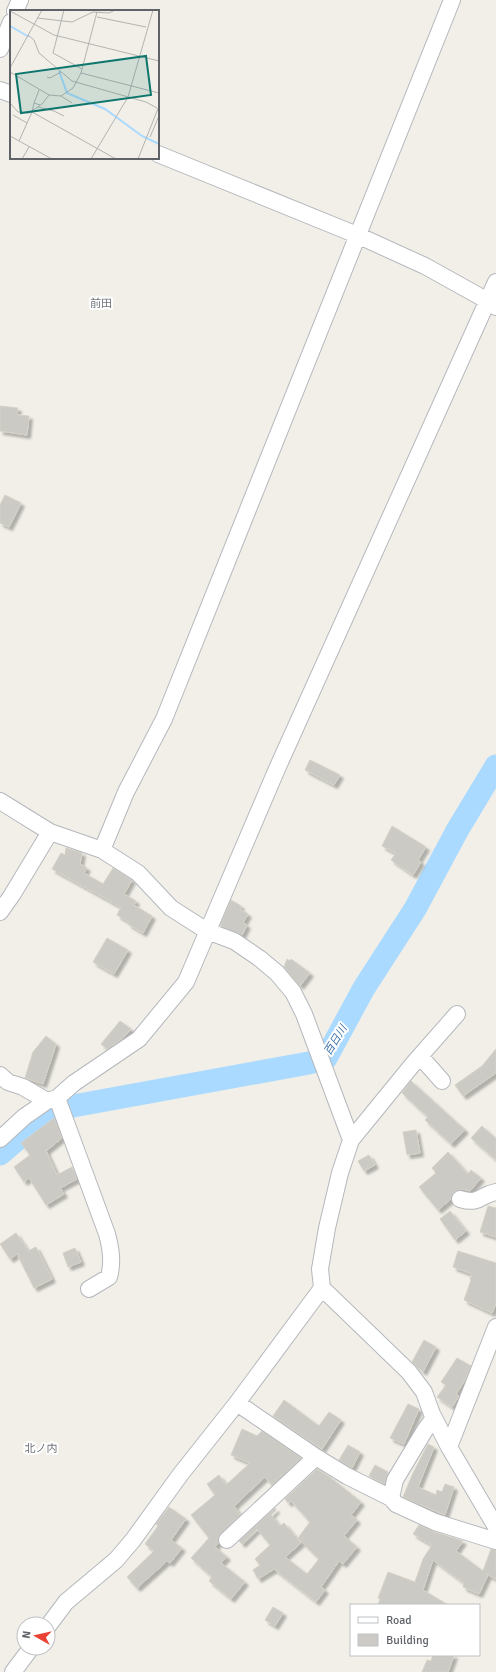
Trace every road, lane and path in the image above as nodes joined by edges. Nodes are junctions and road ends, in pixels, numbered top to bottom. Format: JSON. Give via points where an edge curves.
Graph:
{"nodes":[{"id":1,"x":20,"y":0,"type":"edge"},
{"id":2,"x":452,"y":0,"type":"edge"},
{"id":3,"x":15,"y":10,"type":"edge"},
{"id":4,"x":10,"y":24,"type":"edge"},
{"id":5,"x":0,"y":49,"type":"edge"},
{"id":6,"x":0,"y":90,"type":"edge"},
{"id":7,"x":10,"y":94,"type":"edge"},
{"id":8,"x":159,"y":154,"type":"edge"},
{"id":9,"x":357,"y":235,"type":"junction"},
{"id":10,"x":496,"y":282,"type":"edge"},
{"id":11,"x":492,"y":304,"type":"edge"},
{"id":12,"x":0,"y":801,"type":"edge"},
{"id":13,"x":50,"y":832,"type":"junction"},
{"id":14,"x":102,"y":850,"type":"junction"},
{"id":15,"x":0,"y":912,"type":"edge"},
{"id":16,"x":207,"y":932,"type":"junction"},
{"id":17,"x":457,"y":1014,"type":"dead end"},
{"id":18,"x":420,"y":1056,"type":"junction"},
{"id":19,"x":0,"y":1075,"type":"edge"},
{"id":20,"x":442,"y":1081,"type":"dead end"},
{"id":21,"x":57,"y":1105,"type":"junction"},
{"id":22,"x":0,"y":1139,"type":"edge"},
{"id":23,"x":351,"y":1140,"type":"junction"},
{"id":24,"x":496,"y":1192,"type":"edge"},
{"id":25,"x":460,"y":1199,"type":"dead end"},
{"id":26,"x":322,"y":1288,"type":"junction"},
{"id":27,"x":89,"y":1289,"type":"dead end"},
{"id":28,"x":496,"y":1327,"type":"edge"},
{"id":29,"x":237,"y":1403,"type":"junction"},
{"id":30,"x":434,"y":1418,"type":"junction"},
{"id":31,"x":449,"y":1447,"type":"junction"},
{"id":32,"x":316,"y":1457,"type":"junction"},
{"id":33,"x":391,"y":1498,"type":"junction"},
{"id":34,"x":496,"y":1528,"type":"edge"},
{"id":35,"x":227,"y":1540,"type":"dead end"},
{"id":36,"x":496,"y":1541,"type":"edge"},
{"id":37,"x":56,"y":1616,"type":"edge"},
{"id":38,"x":25,"y":1656,"type":"edge"},
{"id":39,"x":13,"y":1672,"type":"edge"}],
"edges":[{"from":1,"to":3,"type":"street"},
{"from":2,"to":9,"type":"street"},
{"from":4,"to":5,"type":"street"},
{"from":6,"to":7,"type":"street"},
{"from":8,"to":9,"type":"street"},
{"from":9,"to":11,"type":"street","via":[[425,266]]},
{"from":9,"to":14,"type":"street","via":[[164,719],[126,792]]},
{"from":10,"to":11,"type":"street"},
{"from":11,"to":16,"type":"street","via":[[337,634]]},
{"from":12,"to":13,"type":"street"},
{"from":13,"to":14,"type":"street"},
{"from":13,"to":15,"type":"street"},
{"from":14,"to":16,"type":"street","via":[[138,873],[171,908]]},
{"from":16,"to":21,"type":"street","via":[[186,982],[145,1023],[139,1039],[74,1083]]},
{"from":16,"to":23,"type":"street","via":[[234,941],[259,958],[277,973],[293,992],[304,1014]]},
{"from":17,"to":18,"type":"street"},
{"from":18,"to":20,"type":"street"},
{"from":18,"to":23,"type":"street"},
{"from":19,"to":21,"type":"street","via":[[8,1082],[24,1087]]},
{"from":21,"to":22,"type":"street","via":[[24,1117]]},
{"from":21,"to":27,"type":"street","via":[[110,1247],[110,1277]]},
{"from":23,"to":26,"type":"street","via":[[327,1228],[320,1269]]},
{"from":24,"to":25,"type":"street","via":[[471,1202]]},
{"from":26,"to":29,"type":"street"},
{"from":26,"to":30,"type":"street","via":[[409,1372],[424,1392]]},
{"from":28,"to":31,"type":"street"},
{"from":29,"to":32,"type":"street"},
{"from":29,"to":37,"type":"street","via":[[116,1560],[66,1602]]},
{"from":30,"to":31,"type":"street"},
{"from":30,"to":33,"type":"street","via":[[395,1480]]},
{"from":31,"to":34,"type":"street"},
{"from":32,"to":33,"type":"street"},
{"from":32,"to":35,"type":"street"},
{"from":33,"to":36,"type":"street","via":[[396,1504],[435,1522]]},
{"from":38,"to":39,"type":"street"}]}
